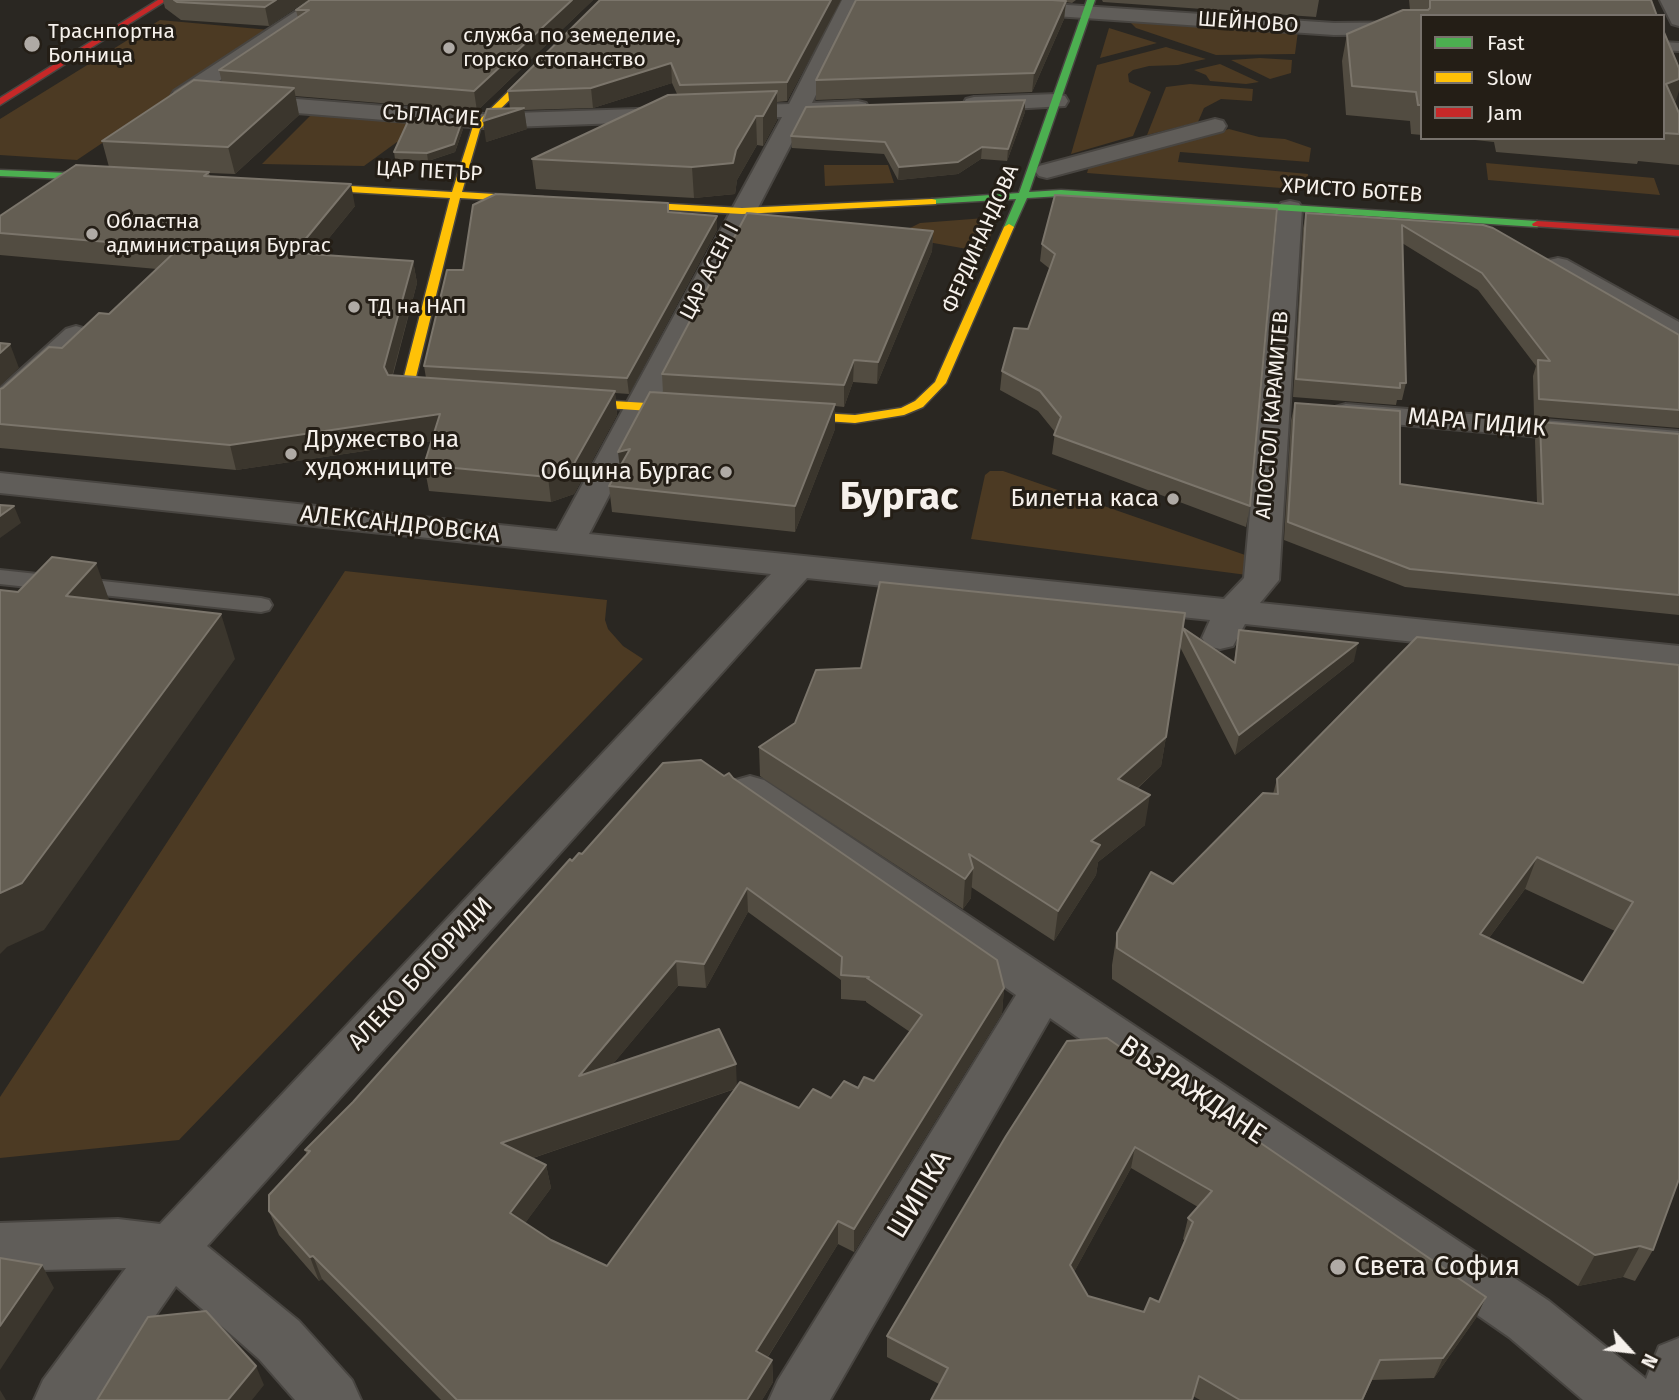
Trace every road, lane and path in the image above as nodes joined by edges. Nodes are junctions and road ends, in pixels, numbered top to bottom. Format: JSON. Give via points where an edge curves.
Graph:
{"nodes":[{"id":1,"x":163,"y":0,"type":"edge"},
{"id":2,"x":326,"y":0,"type":"edge"},
{"id":3,"x":607,"y":0,"type":"edge"},
{"id":4,"x":852,"y":0,"type":"edge"},
{"id":5,"x":908,"y":0,"type":"edge"},
{"id":6,"x":1670,"y":0,"type":"edge"},
{"id":7,"x":1089,"y":6,"type":"edge"},
{"id":8,"x":1679,"y":20,"type":"edge"},
{"id":9,"x":1420,"y":28,"type":"edge"},
{"id":10,"x":1057,"y":101,"type":"junction"},
{"id":11,"x":0,"y":102,"type":"edge"},
{"id":12,"x":948,"y":105,"type":"edge"},
{"id":13,"x":879,"y":107,"type":"edge"},
{"id":14,"x":797,"y":110,"type":"junction"},
{"id":15,"x":484,"y":121,"type":"junction"},
{"id":16,"x":1215,"y":125,"type":"dead end"},
{"id":17,"x":1047,"y":172,"type":"dead end"},
{"id":18,"x":0,"y":173,"type":"edge"},
{"id":19,"x":134,"y":179,"type":"edge"},
{"id":20,"x":283,"y":185,"type":"edge"},
{"id":21,"x":457,"y":194,"type":"junction"},
{"id":22,"x":1023,"y":194,"type":"junction"},
{"id":23,"x":554,"y":200,"type":"edge"},
{"id":24,"x":595,"y":202,"type":"edge"},
{"id":25,"x":1290,"y":208,"type":"junction"},
{"id":26,"x":742,"y":211,"type":"junction"},
{"id":27,"x":1477,"y":220,"type":"junction"},
{"id":28,"x":1679,"y":233,"type":"edge"},
{"id":29,"x":1679,"y":334,"type":"edge"},
{"id":30,"x":76,"y":335,"type":"edge"},
{"id":31,"x":461,"y":396,"type":"edge"},
{"id":32,"x":544,"y":401,"type":"edge"},
{"id":33,"x":0,"y":404,"type":"edge"},
{"id":34,"x":640,"y":406,"type":"junction"},
{"id":35,"x":713,"y":411,"type":"edge"},
{"id":36,"x":767,"y":414,"type":"edge"},
{"id":37,"x":1291,"y":416,"type":"junction"},
{"id":38,"x":1679,"y":440,"type":"edge"},
{"id":39,"x":0,"y":483,"type":"edge"},
{"id":40,"x":567,"y":542,"type":"junction"},
{"id":41,"x":799,"y":565,"type":"junction"},
{"id":42,"x":0,"y":577,"type":"edge"},
{"id":43,"x":261,"y":605,"type":"dead end"},
{"id":44,"x":1226,"y":625,"type":"junction"},
{"id":45,"x":1679,"y":658,"type":"edge"},
{"id":46,"x":750,"y":790,"type":"edge"},
{"id":47,"x":1043,"y":990,"type":"junction"},
{"id":48,"x":0,"y":1247,"type":"edge"},
{"id":49,"x":171,"y":1249,"type":"junction"},
{"id":50,"x":1679,"y":1365,"type":"edge"},
{"id":51,"x":63,"y":1400,"type":"edge"},
{"id":52,"x":332,"y":1400,"type":"edge"},
{"id":53,"x":798,"y":1400,"type":"edge"},
{"id":54,"x":1627,"y":1400,"type":"edge"},
{"id":55,"x":1668,"y":1400,"type":"edge"}],
"edges":[{"from":1,"to":11,"type":"street"},
{"from":2,"to":15,"type":"street","name":"СЪГЛАСИЕ","via":[[182,96]]},
{"from":3,"to":15,"type":"street"},
{"from":4,"to":14,"type":"street","name":"ЦАР АСЕН I"},
{"from":5,"to":7,"type":"street","name":"ШЕЙНОВО"},
{"from":6,"to":8,"type":"street"},
{"from":7,"to":9,"type":"street","name":"ШЕЙНОВО","via":[[1334,29]]},
{"from":7,"to":10,"type":"street","name":"ФЕРДИНАНДОВА"},
{"from":10,"to":12,"type":"street"},
{"from":10,"to":22,"type":"street","name":"ФЕРДИНАНДОВА"},
{"from":13,"to":14,"type":"street","name":"СЪГЛАСИЕ"},
{"from":14,"to":15,"type":"street","name":"СЪГЛАСИЕ"},
{"from":14,"to":26,"type":"street","name":"ЦАР АСЕН I"},
{"from":15,"to":21,"type":"street","via":[[476,128]]},
{"from":16,"to":17,"type":"street"},
{"from":18,"to":19,"type":"street"},
{"from":20,"to":21,"type":"street","name":"ЦАР ПЕТЪР"},
{"from":21,"to":23,"type":"street","name":"ЦАР ПЕТЪР"},
{"from":21,"to":31,"type":"street","via":[[406,393]]},
{"from":22,"to":25,"type":"street","name":"ХРИСТО БОТЕВ"},
{"from":22,"to":26,"type":"street"},
{"from":22,"to":36,"type":"street","name":"ФЕРДИНАНДОВА","via":[[940,383],[919,404],[855,419]]},
{"from":24,"to":26,"type":"street"},
{"from":25,"to":27,"type":"street","name":"ХРИСТО БОТЕВ"},
{"from":25,"to":37,"type":"street","name":"АПОСТОЛ КАРАМИТЕВ"},
{"from":26,"to":34,"type":"street","name":"ЦАР АСЕН I"},
{"from":27,"to":28,"type":"street","name":"ХРИСТО БОТЕВ"},
{"from":27,"to":29,"type":"street"},
{"from":30,"to":33,"type":"street"},
{"from":32,"to":34,"type":"street"},
{"from":34,"to":35,"type":"street"},
{"from":34,"to":40,"type":"street","name":"ЦАР АСЕН I"},
{"from":37,"to":38,"type":"street","name":"МАРА ГИДИК"},
{"from":37,"to":44,"type":"street","name":"АПОСТОЛ КАРАМИТЕВ","via":[[1261,580]]},
{"from":39,"to":40,"type":"street","name":"АЛЕКСАНДРОВСКА"},
{"from":40,"to":41,"type":"street","name":"АЛЕКСАНДРОВСКА"},
{"from":41,"to":44,"type":"street","name":"АЛЕКСАНДРОВСКА"},
{"from":41,"to":49,"type":"street","name":"АЛЕКО БОГОРИДИ"},
{"from":42,"to":43,"type":"lane"},
{"from":44,"to":45,"type":"street","name":"АЛЕКСАНДРОВСКА"},
{"from":46,"to":47,"type":"street","name":"ВЪЗРАЖДАНЕ"},
{"from":47,"to":53,"type":"street","name":"ШИПКА"},
{"from":47,"to":54,"type":"street","name":"ВЪЗРАЖДАНЕ","via":[[1529,1319]]},
{"from":48,"to":49,"type":"street","via":[[118,1243]]},
{"from":49,"to":51,"type":"street","name":"АЛЕКО БОГОРИДИ"},
{"from":49,"to":52,"type":"street","via":[[279,1340]]},
{"from":50,"to":55,"type":"street"}]}
